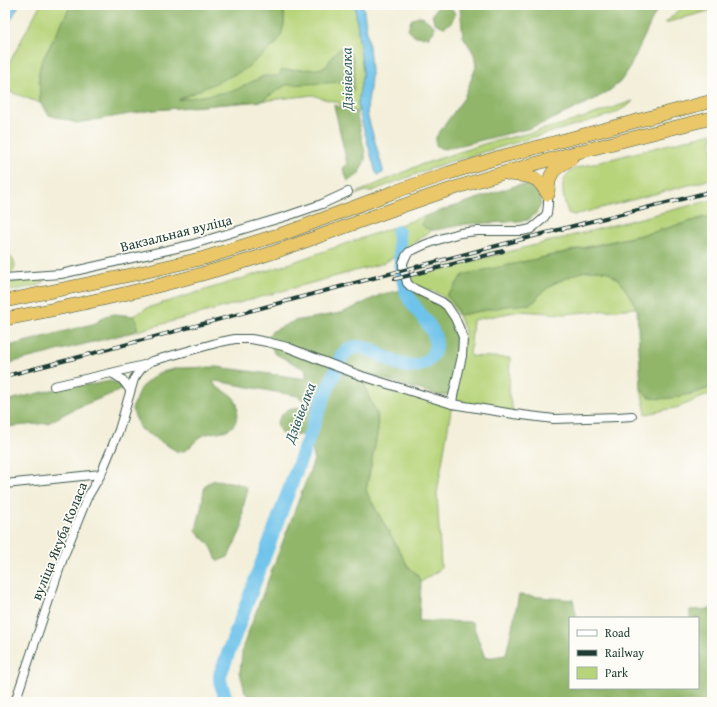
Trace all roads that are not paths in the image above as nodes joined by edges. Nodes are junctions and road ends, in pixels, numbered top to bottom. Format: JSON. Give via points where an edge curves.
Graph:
{"nodes":[{"id":1,"x":712,"y":101,"type":"edge"},
{"id":2,"x":712,"y":118,"type":"edge"},
{"id":3,"x":587,"y":150,"type":"junction"},
{"id":4,"x":502,"y":173,"type":"junction"},
{"id":5,"x":348,"y":192,"type":"dead end"},
{"id":6,"x":548,"y":194,"type":"junction"},
{"id":7,"x":5,"y":278,"type":"edge"},
{"id":8,"x":9,"y":299,"type":"edge"},
{"id":9,"x":5,"y":319,"type":"edge"},
{"id":10,"x":144,"y":365,"type":"junction"},
{"id":11,"x":111,"y":373,"type":"junction"},
{"id":12,"x":54,"y":386,"type":"dead end"},
{"id":13,"x":130,"y":390,"type":"junction"},
{"id":14,"x":452,"y":404,"type":"junction"},
{"id":15,"x":632,"y":416,"type":"dead end"},
{"id":16,"x":101,"y":474,"type":"junction"},
{"id":17,"x":5,"y":484,"type":"edge"},
{"id":18,"x":15,"y":702,"type":"edge"}],
"edges":[{"from":1,"to":8,"type":"highway","via":[[449,173],[292,231],[204,258]]},
{"from":2,"to":3,"type":"highway"},
{"from":3,"to":4,"type":"highway"},
{"from":3,"to":6,"type":"highway","via":[[555,169],[548,182]]},
{"from":4,"to":6,"type":"highway","via":[[535,179]]},
{"from":4,"to":9,"type":"highway","via":[[209,273],[112,297]]},
{"from":5,"to":7,"type":"street","name":"Вакзальная вуліца","via":[[287,216],[190,245],[61,274]]},
{"from":6,"to":14,"type":"street","via":[[547,213],[531,229],[460,233],[424,245],[406,256],[403,266],[407,283],[447,306],[463,337],[462,356]]},
{"from":10,"to":11,"type":"street"},
{"from":10,"to":13,"type":"street","name":"вуліца Якуба Коласа"},
{"from":10,"to":14,"type":"street","via":[[220,342],[250,339],[287,347],[347,370]]},
{"from":11,"to":12,"type":"street"},
{"from":11,"to":13,"type":"street","via":[[123,380]]},
{"from":13,"to":16,"type":"street","name":"вуліца Якуба Коласа","via":[[119,430]]},
{"from":14,"to":15,"type":"street","via":[[554,418]]},
{"from":16,"to":17,"type":"street"},
{"from":16,"to":18,"type":"street","name":"вуліца Якуба Коласа","via":[[87,498],[63,558]]}]}
